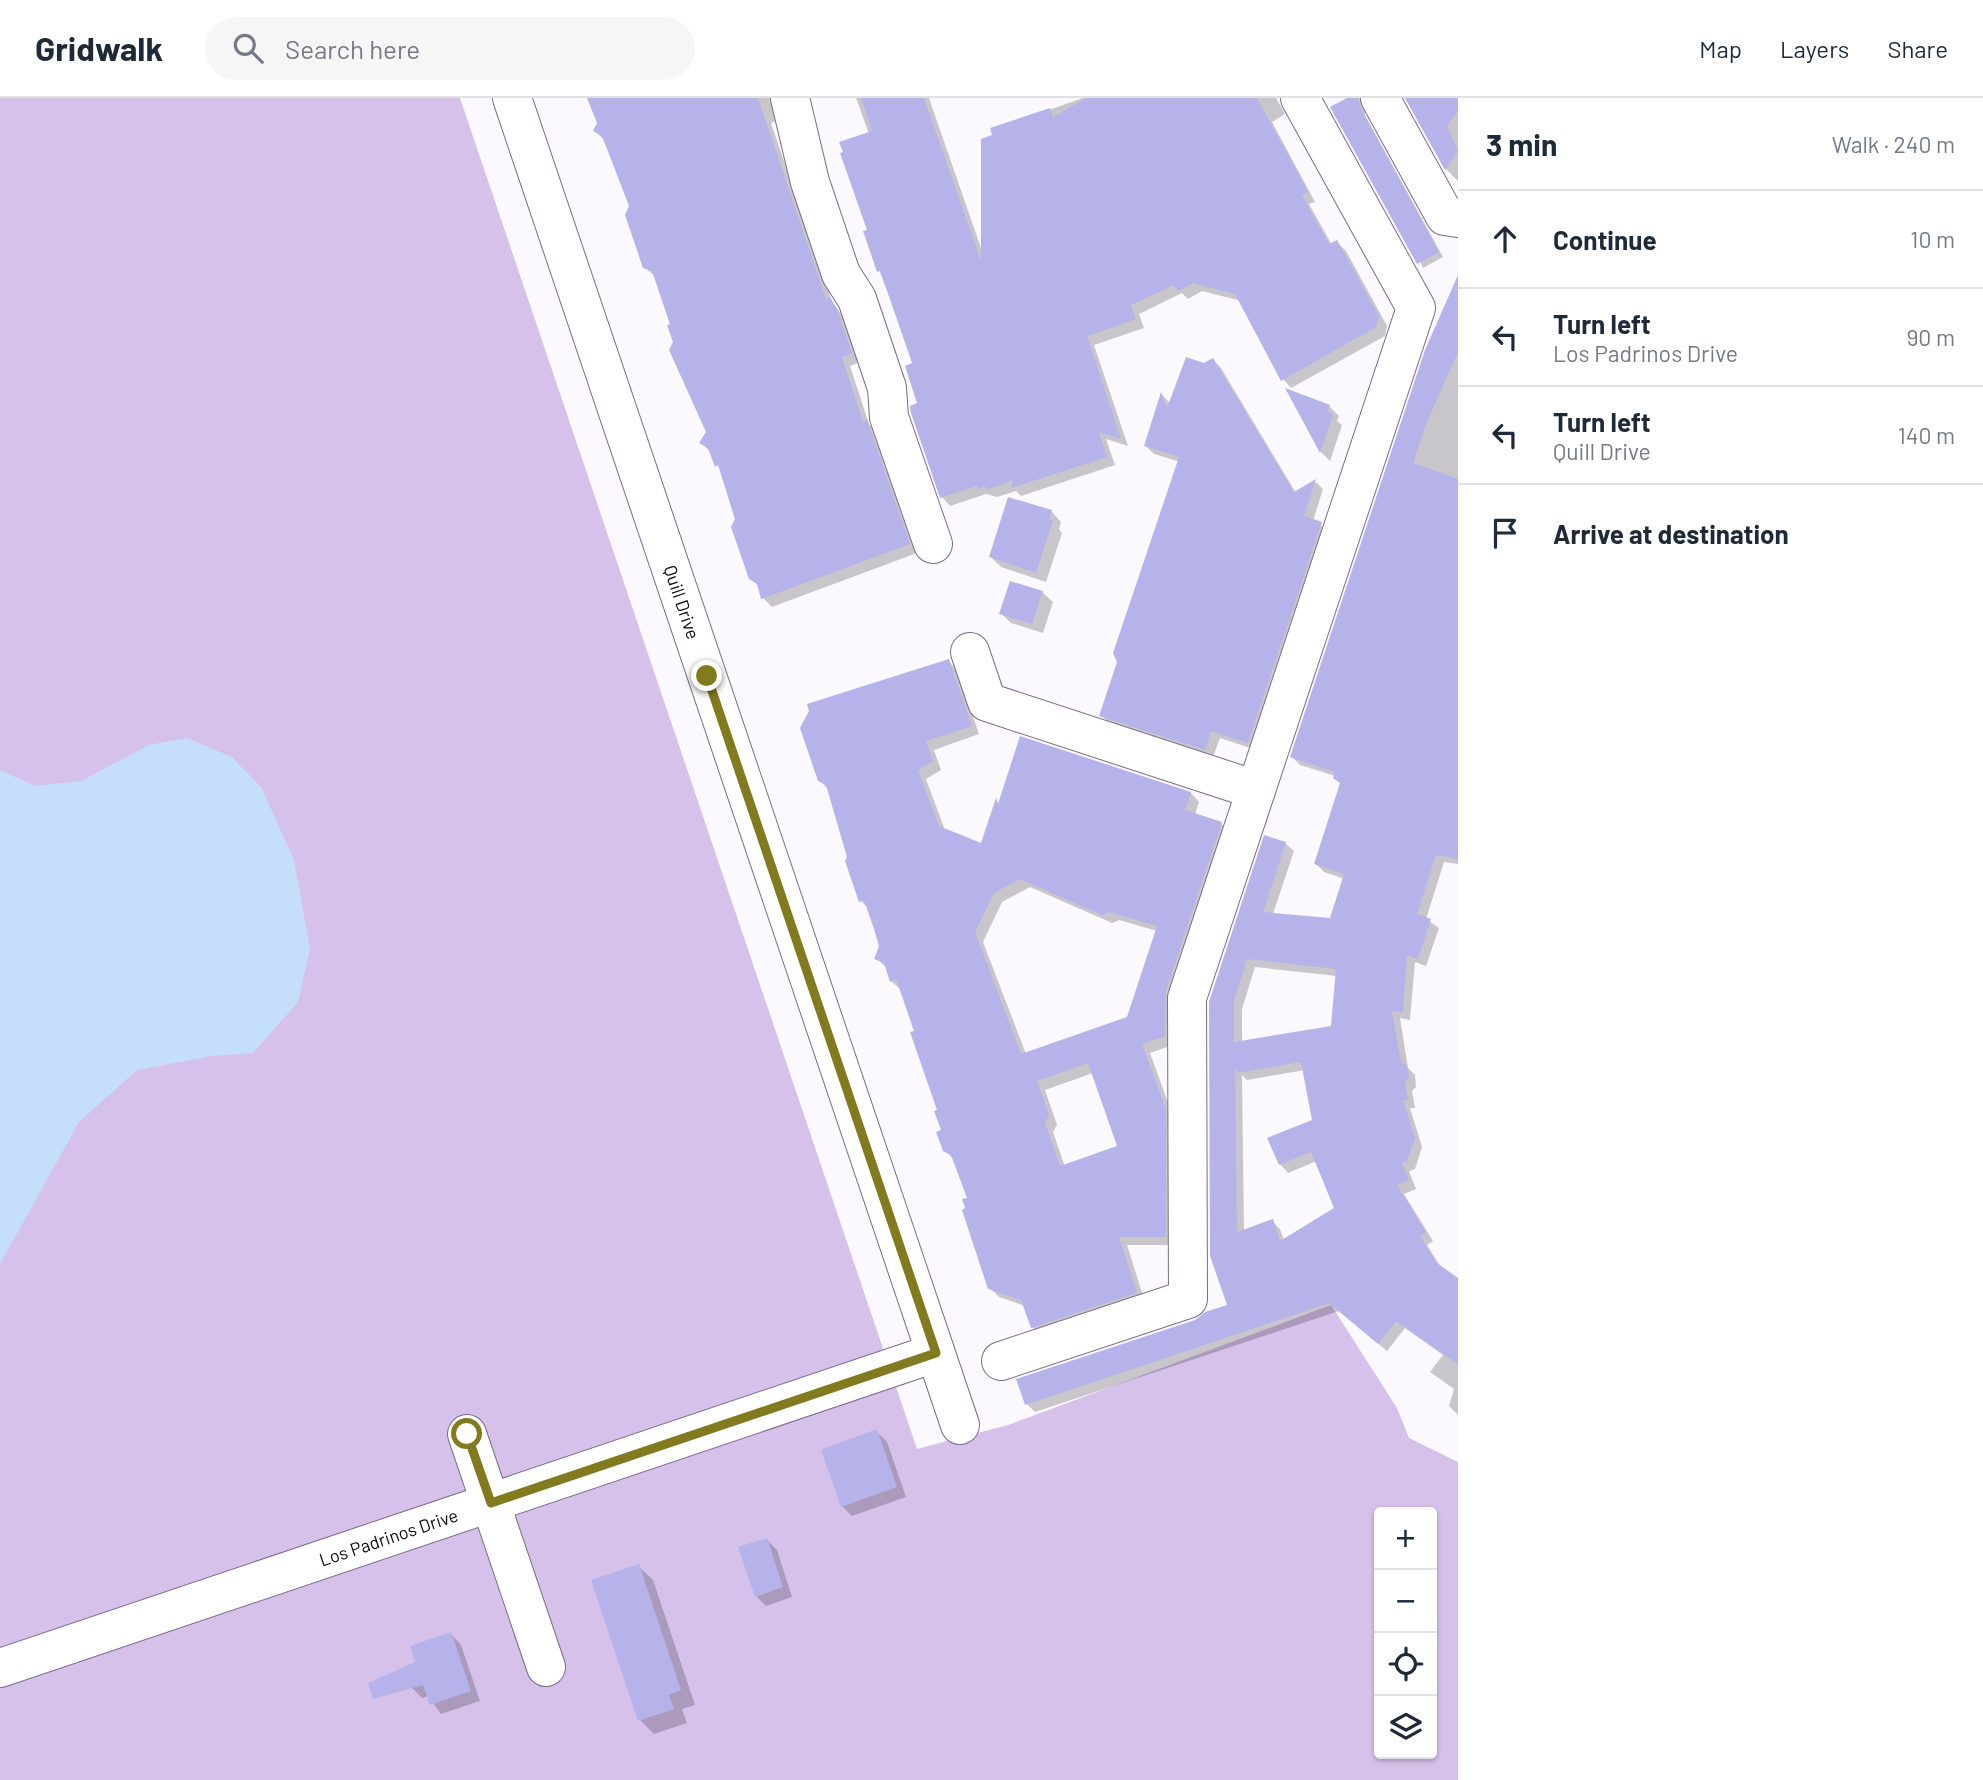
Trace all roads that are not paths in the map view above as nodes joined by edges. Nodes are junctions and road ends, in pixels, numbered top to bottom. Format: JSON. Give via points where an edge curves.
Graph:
{"nodes":[{"id":1,"x":512,"y":98,"type":"edge"},
{"id":2,"x":790,"y":98,"type":"edge"},
{"id":3,"x":1300,"y":98,"type":"edge"},
{"id":4,"x":1380,"y":98,"type":"edge"},
{"id":5,"x":1458,"y":218,"type":"edge"},
{"id":6,"x":933,"y":544,"type":"dead end"},
{"id":7,"x":970,"y":652,"type":"dead end"},
{"id":8,"x":1256,"y":790,"type":"junction"},
{"id":9,"x":936,"y":1353,"type":"junction"},
{"id":10,"x":1001,"y":1361,"type":"dead end"},
{"id":11,"x":960,"y":1425,"type":"dead end"},
{"id":12,"x":467,"y":1434,"type":"dead end"},
{"id":13,"x":491,"y":1503,"type":"junction"},
{"id":14,"x":546,"y":1667,"type":"dead end"},
{"id":15,"x":0,"y":1668,"type":"edge"}],
"edges":[{"from":1,"to":9,"type":"street","name":"Quill Drive"},
{"from":2,"to":6,"type":"street","via":[[810,183],[841,274],[861,310],[887,388],[889,417]]},
{"from":3,"to":8,"type":"street","via":[[1416,308]]},
{"from":4,"to":5,"type":"street","via":[[1445,216]]},
{"from":7,"to":8,"type":"street","via":[[987,702]]},
{"from":8,"to":10,"type":"street","via":[[1187,998],[1188,1299]]},
{"from":9,"to":11,"type":"street","name":"Quill Drive"},
{"from":9,"to":13,"type":"street","name":"Los Padrinos Drive"},
{"from":12,"to":13,"type":"street"},
{"from":13,"to":14,"type":"street"},
{"from":13,"to":15,"type":"street","name":"Los Padrinos Drive"}]}
